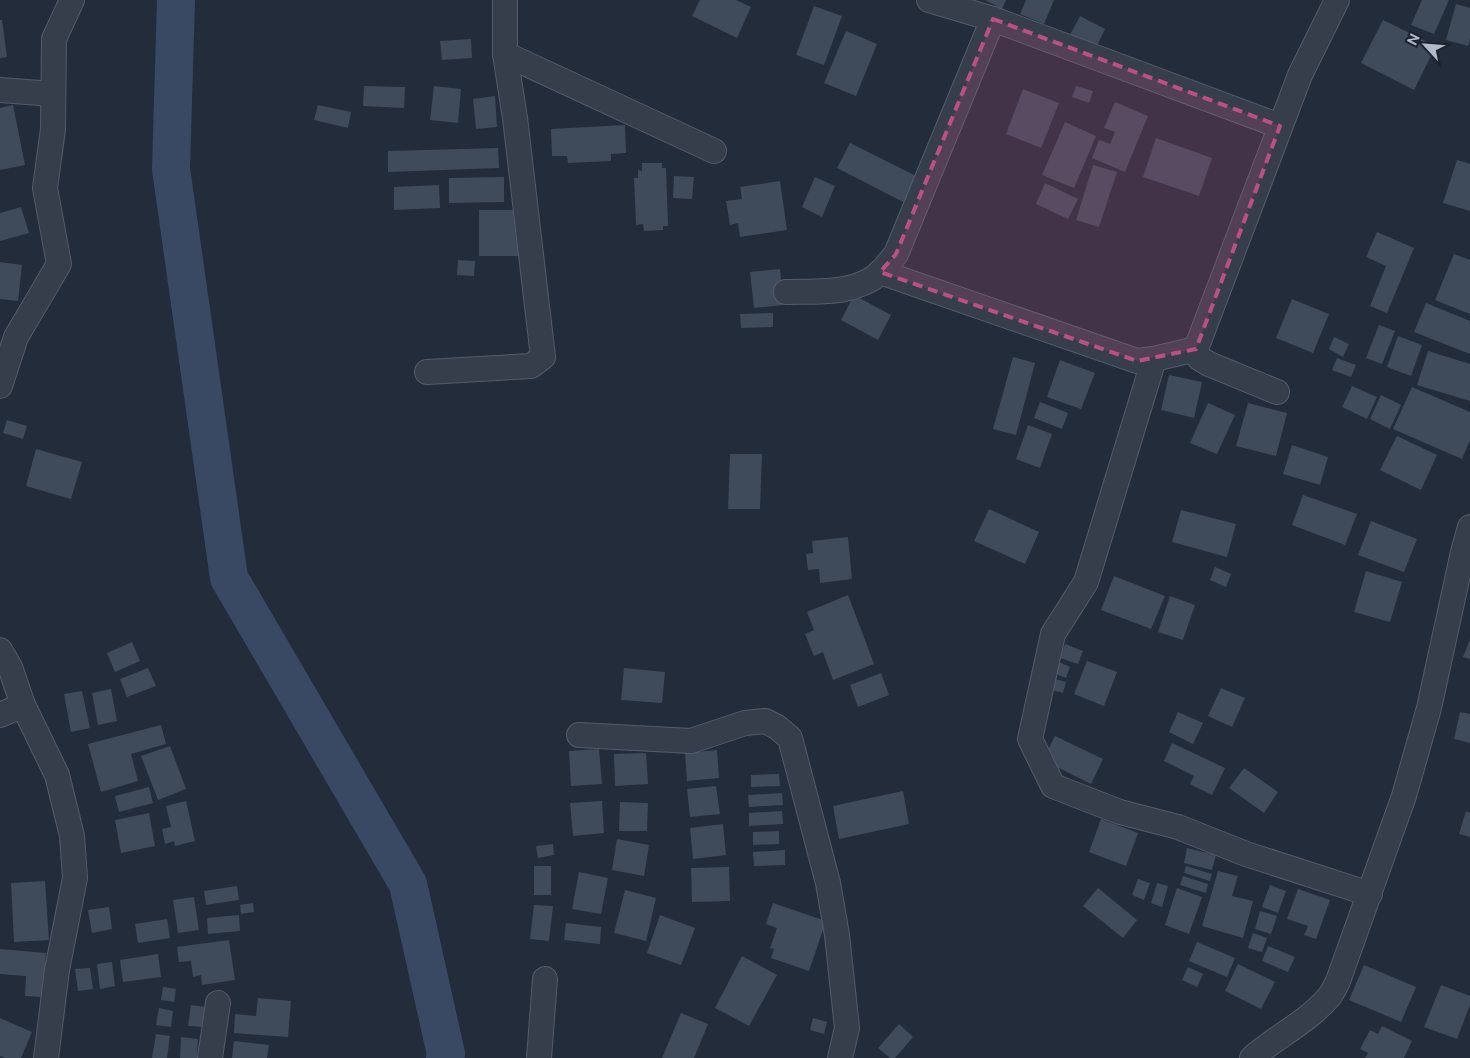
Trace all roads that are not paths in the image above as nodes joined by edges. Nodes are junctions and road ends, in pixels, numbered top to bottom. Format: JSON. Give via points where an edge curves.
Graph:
{"nodes":[{"id":1,"x":72,"y":0,"type":"edge"},
{"id":2,"x":506,"y":0,"type":"edge"},
{"id":3,"x":929,"y":0,"type":"edge"},
{"id":4,"x":1337,"y":0,"type":"edge"},
{"id":5,"x":993,"y":18,"type":"junction"},
{"id":6,"x":505,"y":54,"type":"junction"},
{"id":7,"x":0,"y":90,"type":"edge"},
{"id":8,"x":53,"y":94,"type":"junction"},
{"id":9,"x":1280,"y":126,"type":"junction"},
{"id":10,"x":714,"y":151,"type":"dead end"},
{"id":11,"x":880,"y":272,"type":"junction"},
{"id":12,"x":786,"y":292,"type":"dead end"},
{"id":13,"x":1196,"y":349,"type":"junction"},
{"id":14,"x":1154,"y":359,"type":"junction"},
{"id":15,"x":426,"y":372,"type":"dead end"},
{"id":16,"x":0,"y":386,"type":"edge"},
{"id":17,"x":1277,"y":392,"type":"dead end"},
{"id":18,"x":1470,"y":527,"type":"edge"},
{"id":19,"x":0,"y":650,"type":"edge"},
{"id":20,"x":23,"y":705,"type":"junction"},
{"id":21,"x":0,"y":715,"type":"edge"},
{"id":22,"x":579,"y":735,"type":"dead end"},
{"id":23,"x":1370,"y":894,"type":"junction"},
{"id":24,"x":544,"y":979,"type":"dead end"},
{"id":25,"x":218,"y":1003,"type":"dead end"},
{"id":26,"x":46,"y":1058,"type":"edge"},
{"id":27,"x":210,"y":1058,"type":"edge"},
{"id":28,"x":539,"y":1058,"type":"edge"},
{"id":29,"x":840,"y":1058,"type":"edge"},
{"id":30,"x":1252,"y":1058,"type":"edge"}],
"edges":[{"from":1,"to":8,"type":"street","via":[[54,39]]},
{"from":2,"to":6,"type":"street"},
{"from":3,"to":5,"type":"street"},
{"from":4,"to":9,"type":"street","via":[[1300,75]]},
{"from":5,"to":9,"type":"street"},
{"from":5,"to":11,"type":"street","via":[[896,254]]},
{"from":6,"to":10,"type":"street"},
{"from":6,"to":15,"type":"street","via":[[543,357],[531,366]]},
{"from":7,"to":8,"type":"street"},
{"from":8,"to":16,"type":"street","via":[[53,129],[45,188],[59,264],[16,337]]},
{"from":9,"to":13,"type":"street"},
{"from":11,"to":12,"type":"street","via":[[864,284],[841,290]]},
{"from":11,"to":14,"type":"street","via":[[1137,361]]},
{"from":13,"to":14,"type":"street"},
{"from":13,"to":17,"type":"street","via":[[1199,358],[1209,364]]},
{"from":14,"to":23,"type":"street","via":[[1086,582],[1053,634],[1030,739],[1053,786],[1120,812],[1178,827],[1246,854]]},
{"from":18,"to":23,"type":"street","via":[[1426,717],[1404,796]]},
{"from":19,"to":20,"type":"street","via":[[10,667]]},
{"from":20,"to":21,"type":"street"},
{"from":20,"to":26,"type":"street","via":[[57,775],[72,836],[75,878],[57,970]]},
{"from":22,"to":29,"type":"street","via":[[692,741],[745,722],[765,721],[790,738],[828,883],[837,935],[847,1028]]},
{"from":23,"to":30,"type":"street","via":[[1338,982],[1329,997]]},
{"from":24,"to":28,"type":"street"},
{"from":25,"to":27,"type":"street"}]}
